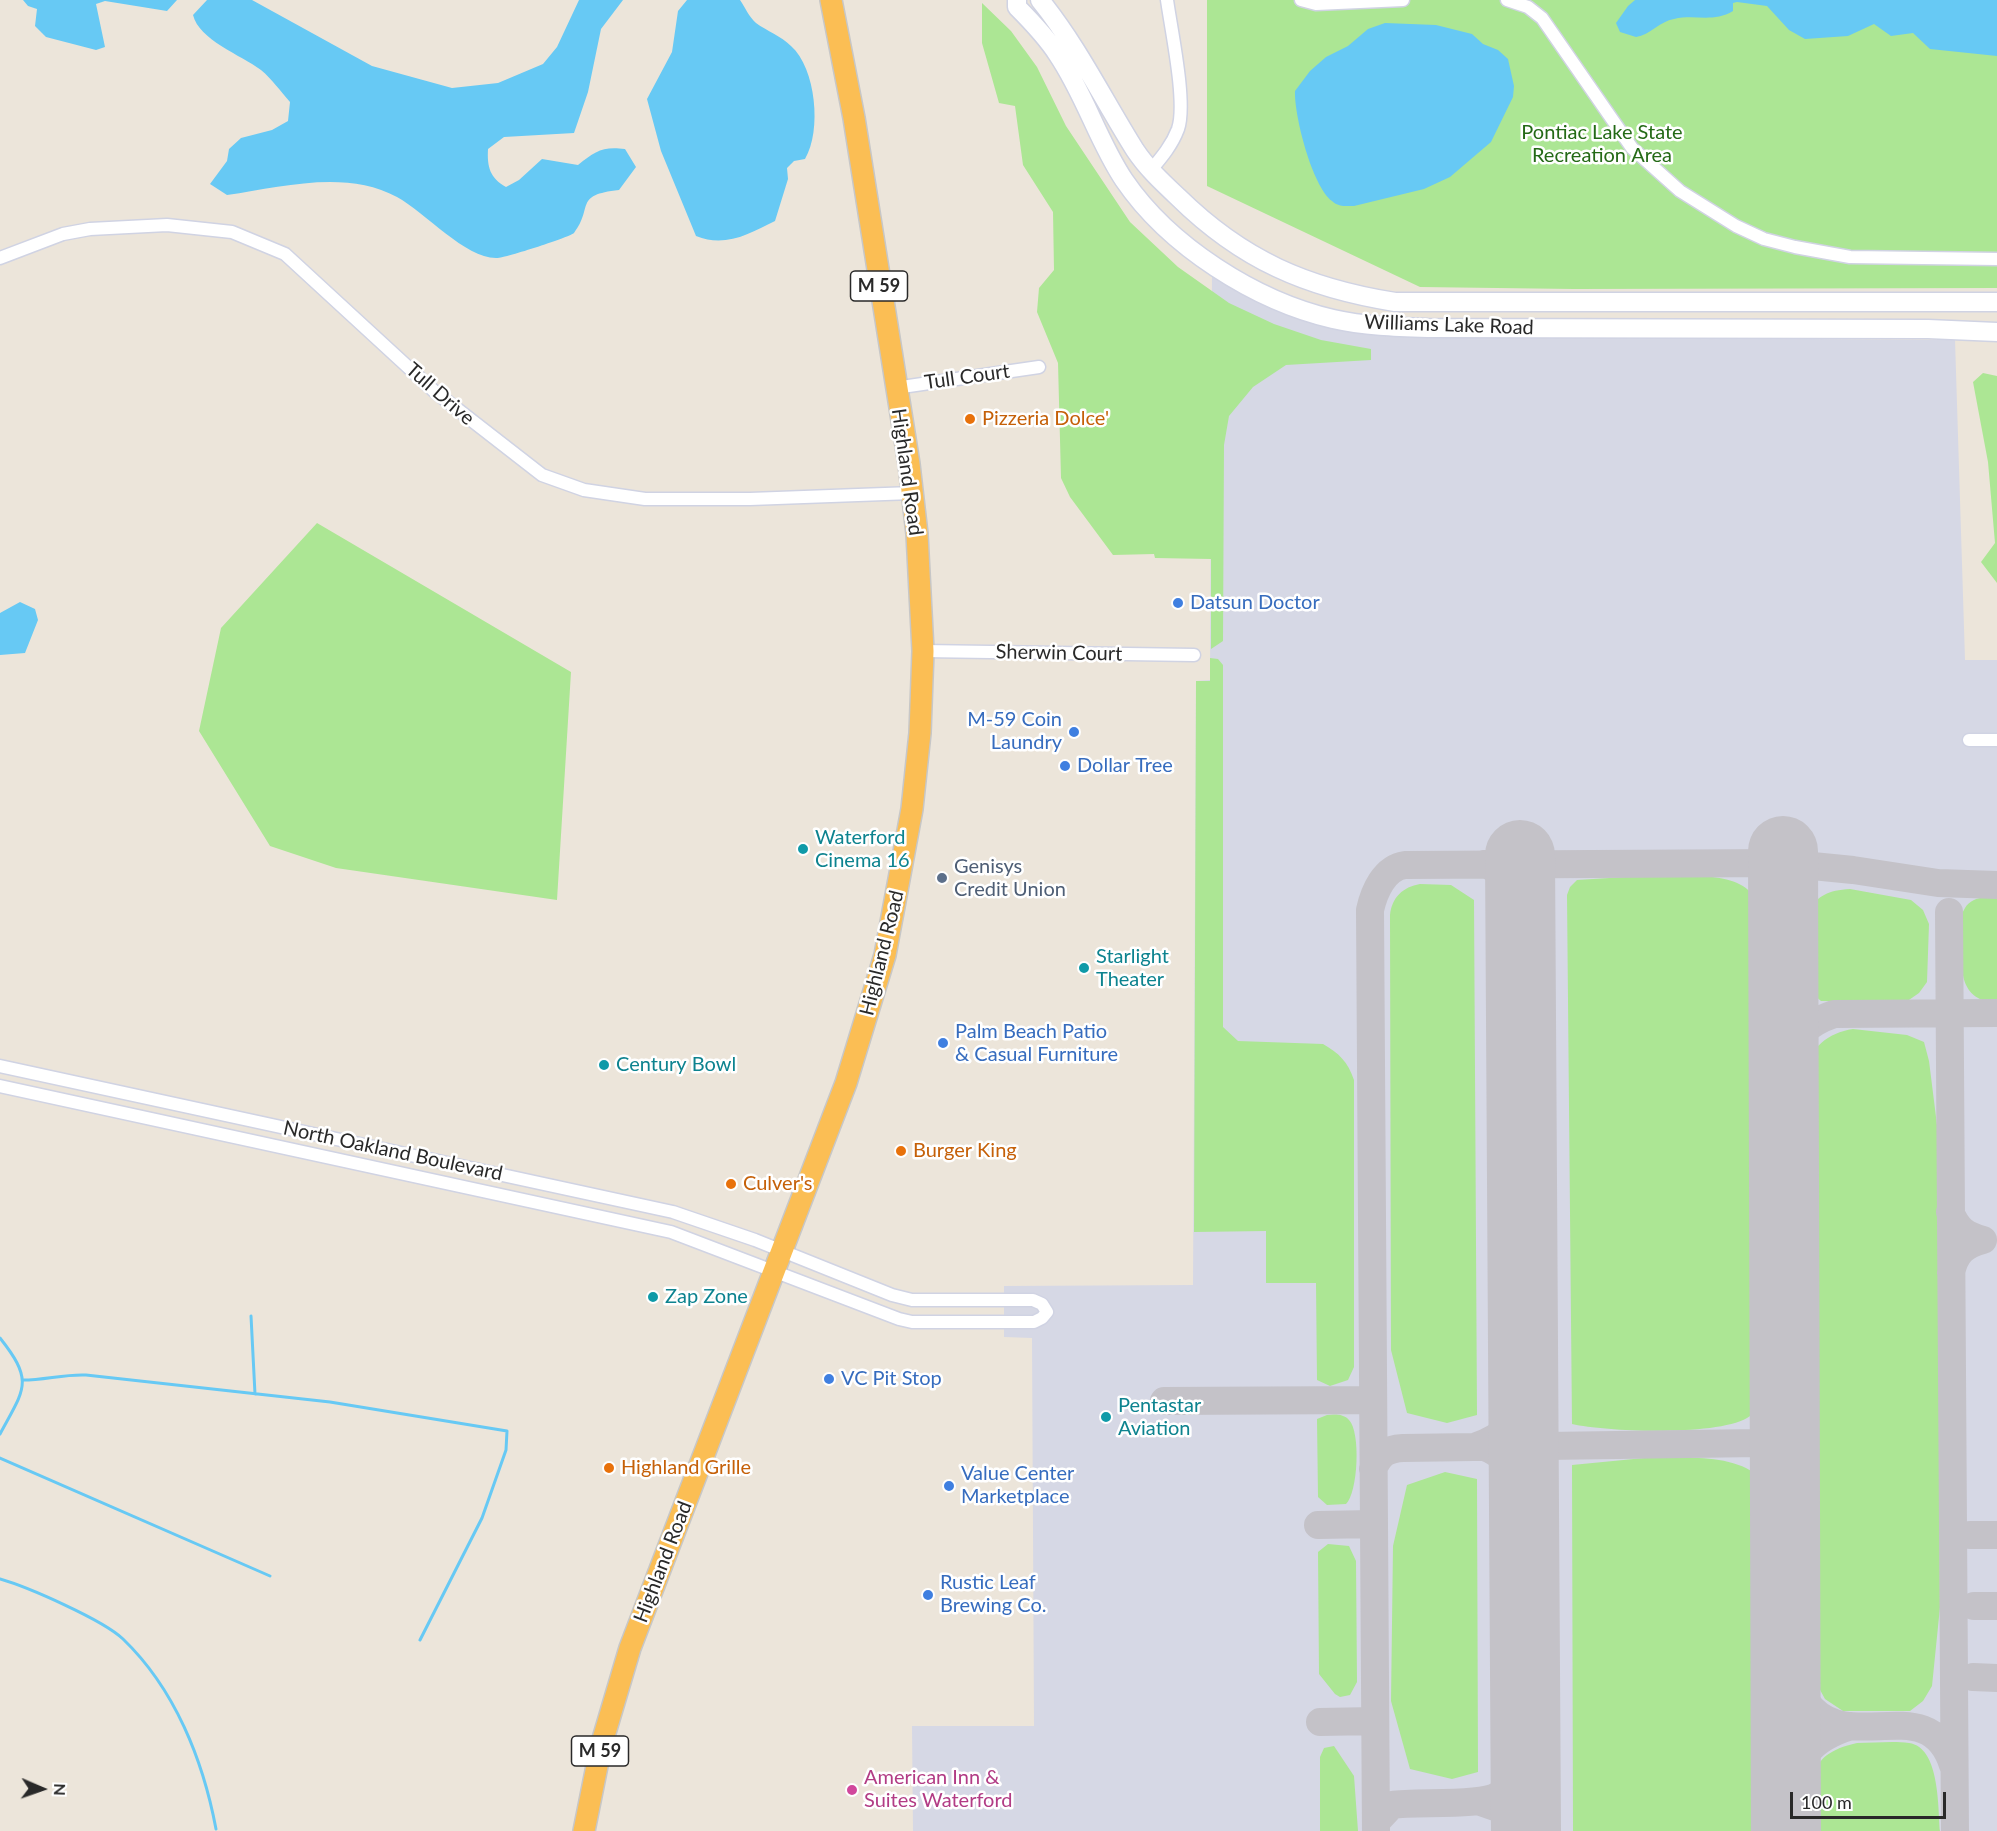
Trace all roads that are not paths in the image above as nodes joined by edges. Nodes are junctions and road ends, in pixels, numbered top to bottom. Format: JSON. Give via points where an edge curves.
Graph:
{"nodes":[{"id":1,"x":831,"y":0,"type":"edge"},
{"id":2,"x":1017,"y":0,"type":"edge"},
{"id":3,"x":1040,"y":0,"type":"edge"},
{"id":4,"x":1167,"y":0,"type":"edge"},
{"id":5,"x":1301,"y":0,"type":"edge"},
{"id":6,"x":1403,"y":0,"type":"edge"},
{"id":7,"x":1507,"y":0,"type":"edge"},
{"id":8,"x":1059,"y":55,"type":"junction"},
{"id":9,"x":1084,"y":101,"type":"junction"},
{"id":10,"x":1121,"y":124,"type":"junction"},
{"id":11,"x":1150,"y":171,"type":"junction"},
{"id":12,"x":0,"y":258,"type":"edge"},
{"id":13,"x":1997,"y":259,"type":"edge"},
{"id":14,"x":1997,"y":302,"type":"edge"},
{"id":15,"x":1997,"y":332,"type":"edge"},
{"id":16,"x":1039,"y":367,"type":"dead end"},
{"id":17,"x":895,"y":388,"type":"junction"},
{"id":18,"x":912,"y":493,"type":"junction"},
{"id":19,"x":923,"y":651,"type":"junction"},
{"id":20,"x":1194,"y":654,"type":"dead end"},
{"id":21,"x":1969,"y":740,"type":"dead end"},
{"id":22,"x":1997,"y":740,"type":"edge"},
{"id":23,"x":0,"y":1066,"type":"edge"},
{"id":24,"x":0,"y":1086,"type":"edge"},
{"id":25,"x":781,"y":1250,"type":"junction"},
{"id":26,"x":774,"y":1273,"type":"junction"},
{"id":27,"x":584,"y":1831,"type":"edge"}],
"edges":[{"from":1,"to":17,"type":"highway","name":"Highland Road","number":"M 59","via":[[854,118]]},
{"from":2,"to":8,"type":"main road","name":"Williams Lake Road","via":[[1017,7]]},
{"from":3,"to":10,"type":"main road","name":"Williams Lake Road","via":[[1086,64]]},
{"from":4,"to":11,"type":"street","via":[[1179,126],[1169,148]]},
{"from":5,"to":6,"type":"street","via":[[1316,4]]},
{"from":7,"to":13,"type":"street","via":[[1528,7],[1542,18],[1632,148],[1680,191],[1737,226],[1764,239],[1850,257]]},
{"from":8,"to":9,"type":"main road","name":"Williams Lake Road"},
{"from":8,"to":10,"type":"main road","via":[[1064,49],[1073,56],[1095,95]]},
{"from":9,"to":11,"type":"main road","via":[[1103,124],[1131,173],[1143,180]]},
{"from":9,"to":15,"type":"main road","name":"Williams Lake Road","via":[[1101,141],[1126,182],[1195,254],[1243,284],[1332,319],[1428,328],[1928,328]]},
{"from":10,"to":11,"type":"main road","name":"Williams Lake Road"},
{"from":11,"to":14,"type":"main road","name":"Williams Lake Road","via":[[1230,243],[1308,281],[1348,295],[1442,303]]},
{"from":12,"to":18,"type":"street","name":"Tull Drive","via":[[63,234],[90,229],[167,225],[232,232],[285,254],[439,395],[542,475],[584,490],[645,499]]},
{"from":16,"to":17,"type":"street","name":"Tull Court"},
{"from":17,"to":18,"type":"highway","name":"Highland Road","number":"M 59"},
{"from":18,"to":19,"type":"highway","name":"Highland Road","number":"M 59"},
{"from":19,"to":20,"type":"street","name":"Sherwin Court"},
{"from":19,"to":25,"type":"highway","name":"Highland Road","number":"M 59","via":[[912,809],[885,955],[842,1096]]},
{"from":21,"to":22,"type":"street"},
{"from":23,"to":25,"type":"street","name":"North Oakland Boulevard","via":[[662,1209]]},
{"from":24,"to":26,"type":"street","name":"North Oakland Boulevard","via":[[662,1230]]},
{"from":25,"to":26,"type":"highway","name":"Highland Road","number":"M 59"},
{"from":25,"to":26,"type":"street","name":"North Oakland Boulevard","via":[[912,1300],[1033,1300],[1047,1312],[1034,1322],[912,1322]]},
{"from":26,"to":27,"type":"highway","name":"Highland Road","number":"M 59","via":[[630,1648],[601,1746]]}]}
